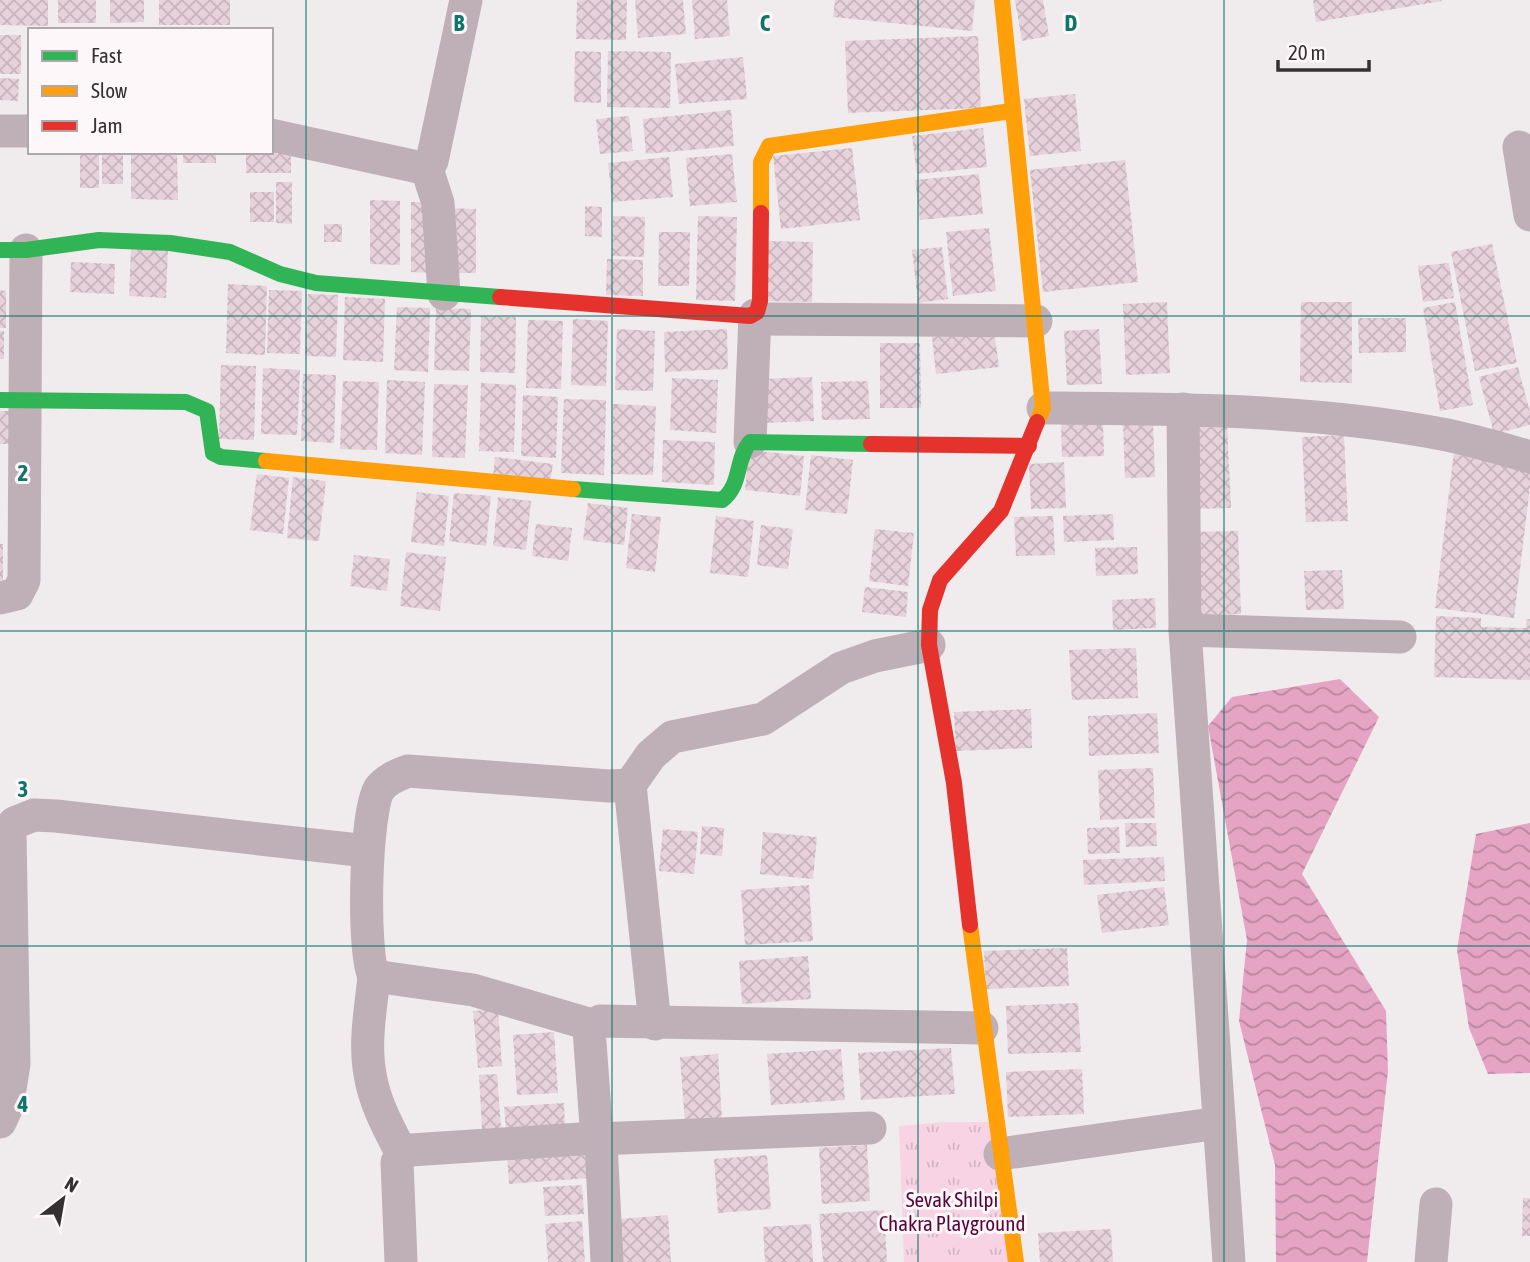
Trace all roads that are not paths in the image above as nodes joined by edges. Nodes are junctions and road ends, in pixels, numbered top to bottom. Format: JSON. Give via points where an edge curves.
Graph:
{"nodes":[{"id":1,"x":466,"y":0,"type":"edge"},
{"id":2,"x":1002,"y":0,"type":"edge"},
{"id":3,"x":1012,"y":111,"type":"junction"},
{"id":4,"x":0,"y":131,"type":"edge"},
{"id":5,"x":28,"y":131,"type":"edge"},
{"id":6,"x":273,"y":135,"type":"edge"},
{"id":7,"x":1519,"y":147,"type":"dead end"},
{"id":8,"x":427,"y":169,"type":"junction"},
{"id":9,"x":1530,"y":215,"type":"edge"},
{"id":10,"x":13,"y":250,"type":"edge"},
{"id":11,"x":444,"y":294,"type":"junction"},
{"id":12,"x":755,"y":317,"type":"junction"},
{"id":13,"x":1036,"y":321,"type":"junction"},
{"id":14,"x":13,"y":400,"type":"edge"},
{"id":15,"x":1043,"y":408,"type":"junction"},
{"id":16,"x":1183,"y":409,"type":"junction"},
{"id":17,"x":750,"y":442,"type":"junction"},
{"id":18,"x":1029,"y":446,"type":"junction"},
{"id":19,"x":1530,"y":457,"type":"edge"},
{"id":20,"x":0,"y":598,"type":"edge"},
{"id":21,"x":1185,"y":630,"type":"junction"},
{"id":22,"x":1400,"y":637,"type":"dead end"},
{"id":23,"x":929,"y":645,"type":"junction"},
{"id":24,"x":630,"y":785,"type":"junction"},
{"id":25,"x":11,"y":817,"type":"edge"},
{"id":26,"x":367,"y":851,"type":"junction"},
{"id":27,"x":374,"y":976,"type":"junction"},
{"id":28,"x":654,"y":1024,"type":"junction"},
{"id":29,"x":592,"y":1025,"type":"junction"},
{"id":30,"x":982,"y":1028,"type":"junction"},
{"id":31,"x":0,"y":1122,"type":"edge"},
{"id":32,"x":1219,"y":1123,"type":"junction"},
{"id":33,"x":870,"y":1128,"type":"dead end"},
{"id":34,"x":597,"y":1139,"type":"junction"},
{"id":35,"x":402,"y":1154,"type":"junction"},
{"id":36,"x":1000,"y":1154,"type":"junction"},
{"id":37,"x":1436,"y":1204,"type":"dead end"},
{"id":38,"x":401,"y":1262,"type":"edge"},
{"id":39,"x":607,"y":1262,"type":"edge"},
{"id":40,"x":1016,"y":1262,"type":"edge"},
{"id":41,"x":1229,"y":1262,"type":"edge"},
{"id":42,"x":1431,"y":1262,"type":"edge"}],
"edges":[{"from":1,"to":8,"type":"street"},
{"from":2,"to":3,"type":"street"},
{"from":3,"to":12,"type":"street","via":[[769,146],[761,162],[760,301]]},
{"from":3,"to":13,"type":"street"},
{"from":4,"to":5,"type":"street"},
{"from":6,"to":8,"type":"street"},
{"from":7,"to":9,"type":"street"},
{"from":8,"to":11,"type":"street","via":[[438,203]]},
{"from":10,"to":11,"type":"street","via":[[99,240],[170,243],[230,252],[316,283]]},
{"from":10,"to":14,"type":"street"},
{"from":11,"to":12,"type":"street"},
{"from":12,"to":13,"type":"street"},
{"from":12,"to":17,"type":"street"},
{"from":13,"to":15,"type":"street"},
{"from":14,"to":17,"type":"street","via":[[197,405],[207,411],[210,445],[221,457],[709,501],[733,492]]},
{"from":14,"to":20,"type":"street","via":[[24,580],[17,594]]},
{"from":15,"to":16,"type":"street"},
{"from":15,"to":18,"type":"street"},
{"from":16,"to":19,"type":"street","via":[[1367,423],[1448,435]]},
{"from":16,"to":21,"type":"street"},
{"from":17,"to":18,"type":"street"},
{"from":18,"to":23,"type":"street","via":[[1001,511],[940,580],[930,610]]},
{"from":21,"to":22,"type":"street"},
{"from":21,"to":32,"type":"street"},
{"from":23,"to":24,"type":"street","via":[[841,668],[762,719],[672,737],[651,755]]},
{"from":23,"to":30,"type":"street","via":[[954,783]]},
{"from":24,"to":26,"type":"street","via":[[408,771],[381,788],[374,800]]},
{"from":24,"to":28,"type":"street"},
{"from":25,"to":26,"type":"street","via":[[114,821]]},
{"from":25,"to":31,"type":"street","via":[[14,1064]]},
{"from":26,"to":27,"type":"street"},
{"from":27,"to":29,"type":"street","via":[[486,993]]},
{"from":27,"to":35,"type":"street","via":[[370,1074],[382,1115]]},
{"from":28,"to":29,"type":"street","via":[[600,1021]]},
{"from":28,"to":30,"type":"street"},
{"from":29,"to":34,"type":"street","via":[[588,1033]]},
{"from":30,"to":36,"type":"street"},
{"from":32,"to":36,"type":"street"},
{"from":32,"to":41,"type":"street"},
{"from":33,"to":34,"type":"street"},
{"from":34,"to":35,"type":"street"},
{"from":34,"to":39,"type":"street","via":[[601,1143]]},
{"from":35,"to":38,"type":"street","via":[[397,1163]]},
{"from":36,"to":40,"type":"street"},
{"from":37,"to":42,"type":"street"}]}
